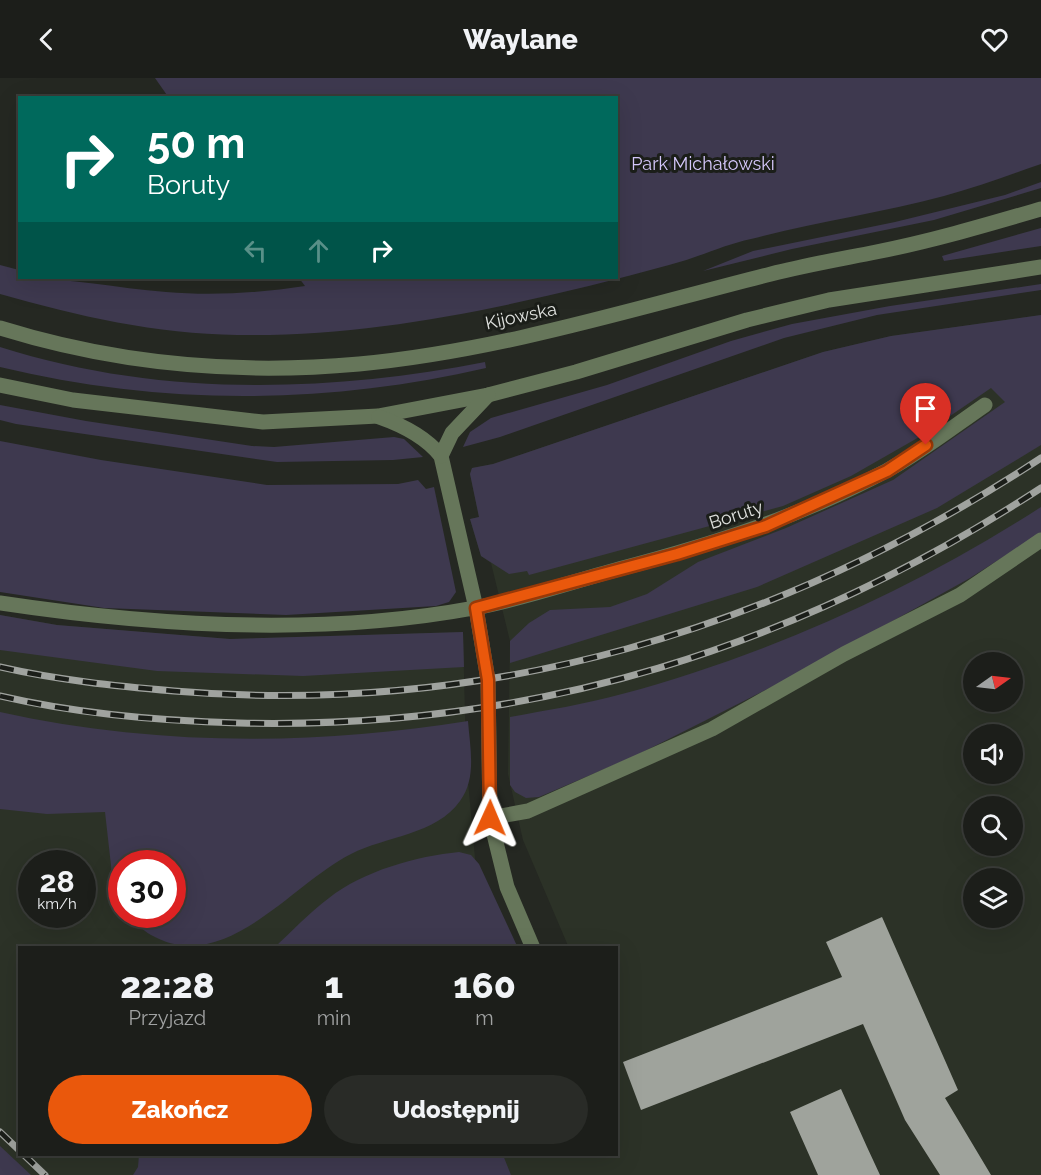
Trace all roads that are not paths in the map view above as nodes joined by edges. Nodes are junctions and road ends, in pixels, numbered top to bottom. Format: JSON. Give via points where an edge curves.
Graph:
{"nodes":[{"id":1,"x":1041,"y":209,"type":"edge"},
{"id":2,"x":1041,"y":267,"type":"edge"},
{"id":3,"x":0,"y":328,"type":"edge"},
{"id":4,"x":0,"y":385,"type":"edge"},
{"id":5,"x":488,"y":395,"type":"junction"},
{"id":6,"x":985,"y":405,"type":"dead end"},
{"id":7,"x":378,"y":416,"type":"junction"},
{"id":8,"x":441,"y":456,"type":"junction"},
{"id":9,"x":1041,"y":540,"type":"edge"},
{"id":10,"x":0,"y":603,"type":"edge"},
{"id":11,"x":476,"y":608,"type":"junction"},
{"id":12,"x":490,"y":818,"type":"junction"},
{"id":13,"x":532,"y":946,"type":"edge"}],
"edges":[{"from":1,"to":3,"type":"street","name":"Kijowska","via":[[963,232],[806,265],[539,332],[439,353],[359,364],[268,368],[188,365],[100,353]]},
{"from":2,"to":5,"type":"street","via":[[829,300]]},
{"from":4,"to":7,"type":"street","via":[[120,407],[262,422]]},
{"from":5,"to":7,"type":"street"},
{"from":5,"to":8,"type":"street","via":[[452,433]]},
{"from":6,"to":11,"type":"street","name":"Boruty","via":[[887,471],[766,526]]},
{"from":7,"to":8,"type":"street","via":[[413,432]]},
{"from":8,"to":11,"type":"street"},
{"from":9,"to":12,"type":"street","via":[[960,595],[844,654],[712,729],[528,811]]},
{"from":10,"to":11,"type":"street","name":"Boruty","via":[[116,618],[239,624],[366,620]]},
{"from":11,"to":12,"type":"street","via":[[488,680]]},
{"from":12,"to":13,"type":"street","via":[[507,887]]}]}
